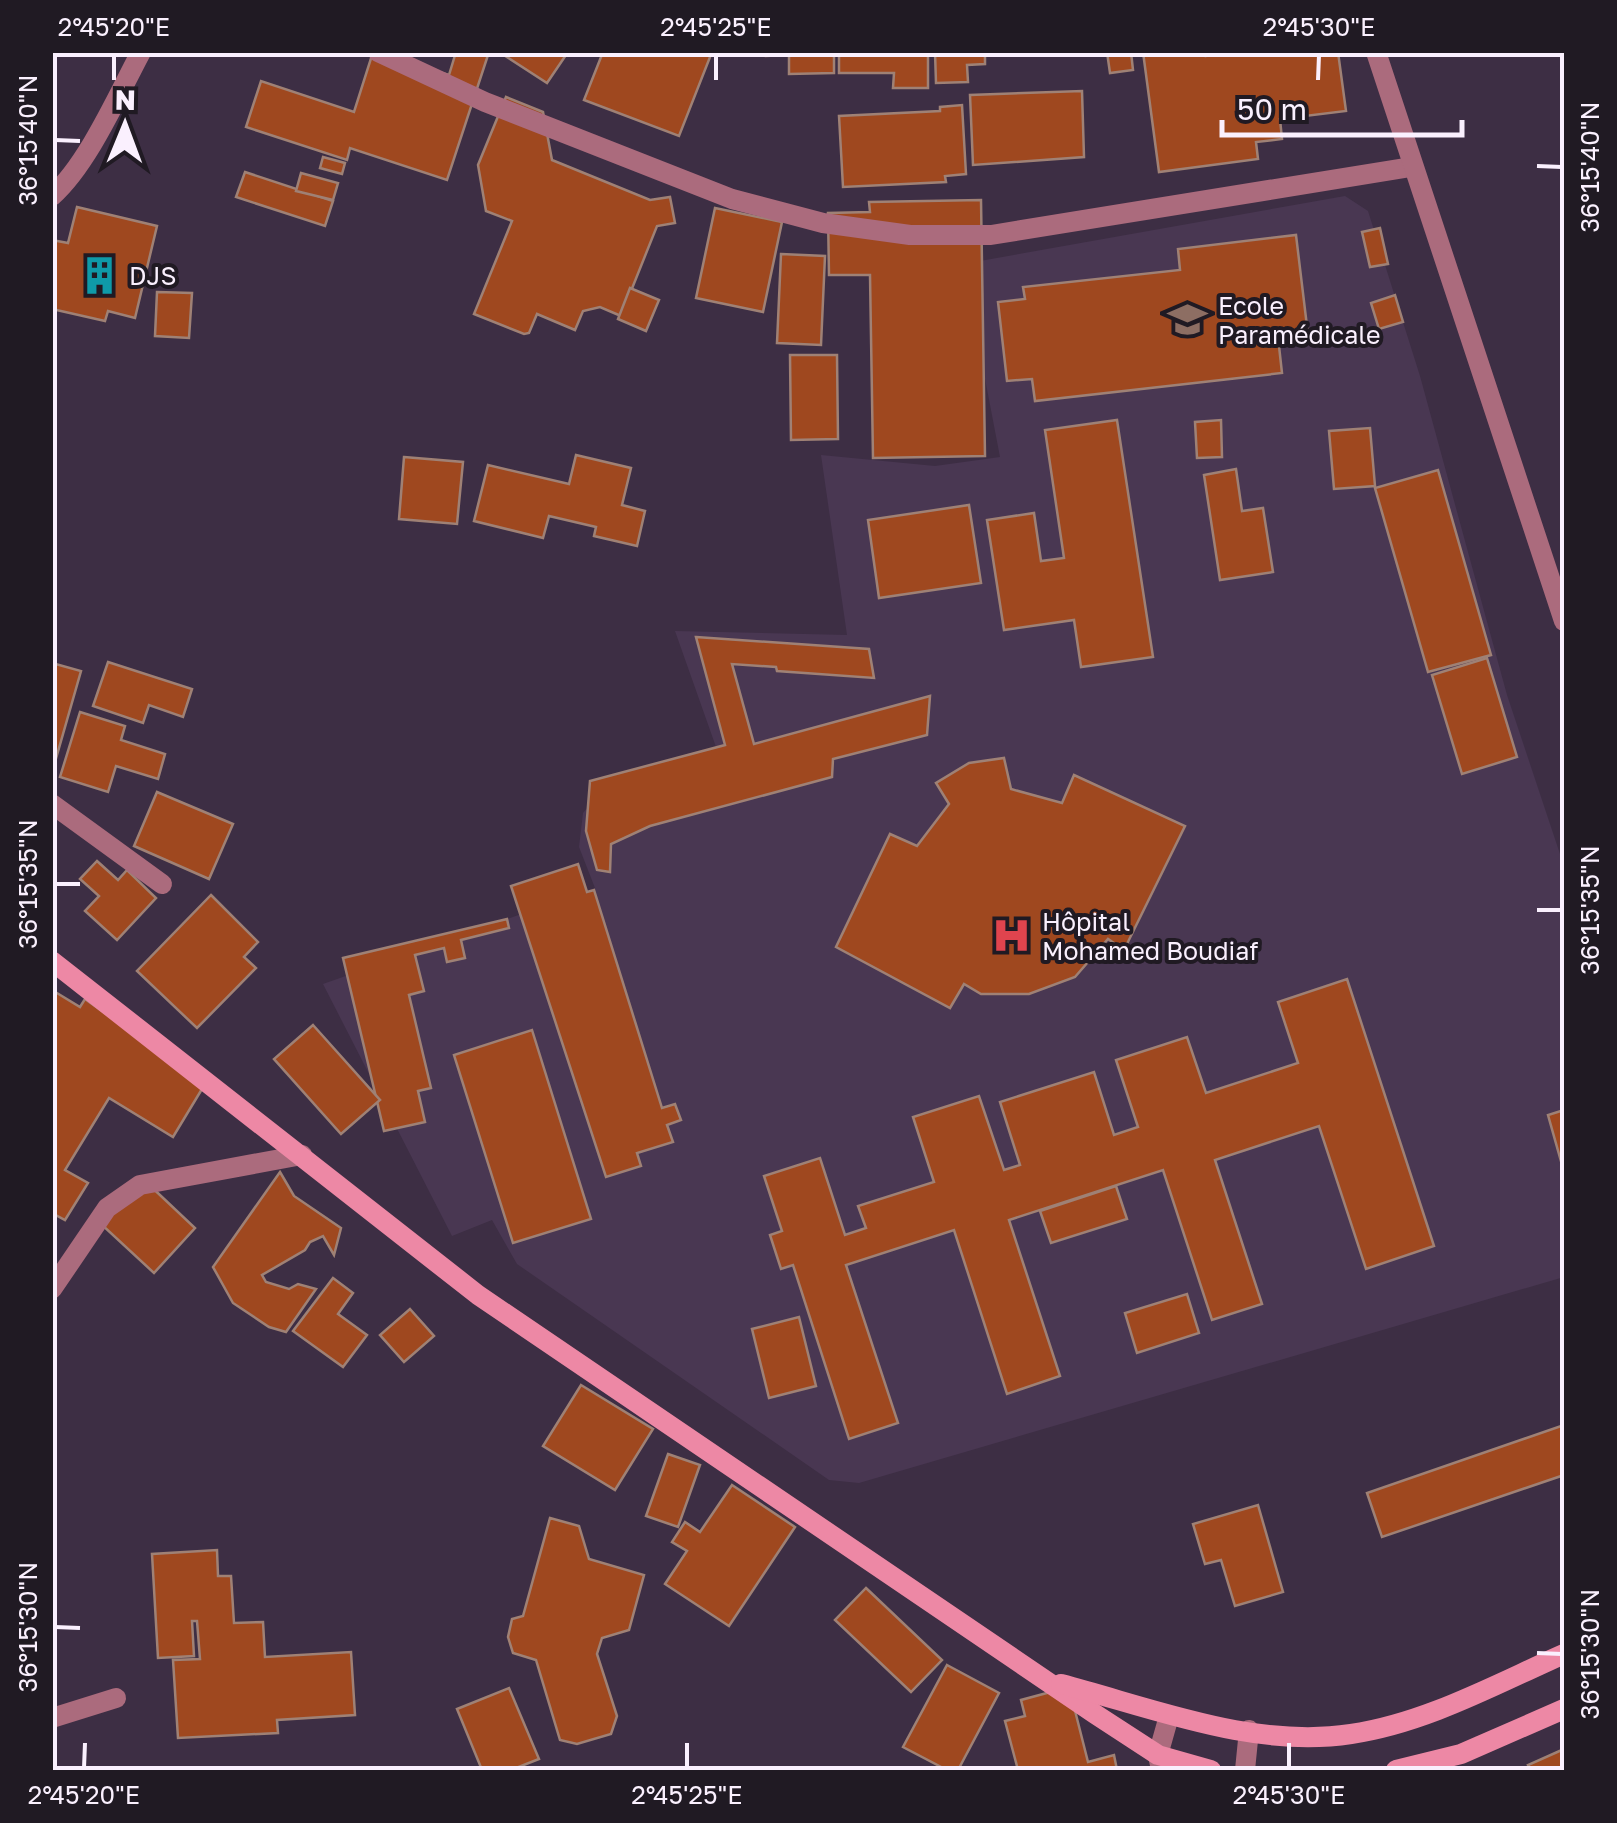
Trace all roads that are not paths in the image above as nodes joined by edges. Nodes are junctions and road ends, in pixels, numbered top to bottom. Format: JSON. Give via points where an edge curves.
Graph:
{"nodes":[{"id":1,"x":141,"y":52,"type":"edge"},
{"id":2,"x":378,"y":52,"type":"edge"},
{"id":3,"x":1376,"y":52,"type":"edge"},
{"id":4,"x":1412,"y":167,"type":"junction"},
{"id":5,"x":52,"y":196,"type":"edge"},
{"id":6,"x":1564,"y":621,"type":"edge"},
{"id":7,"x":52,"y":804,"type":"edge"},
{"id":8,"x":162,"y":884,"type":"dead end"},
{"id":9,"x":52,"y":960,"type":"edge"},
{"id":10,"x":302,"y":1155,"type":"junction"},
{"id":11,"x":52,"y":1289,"type":"edge"},
{"id":12,"x":1564,"y":1654,"type":"edge"},
{"id":13,"x":1045,"y":1680,"type":"junction"},
{"id":14,"x":116,"y":1698,"type":"dead end"},
{"id":15,"x":1564,"y":1709,"type":"edge"},
{"id":16,"x":1168,"y":1716,"type":"junction"},
{"id":17,"x":52,"y":1718,"type":"edge"},
{"id":18,"x":1249,"y":1730,"type":"junction"},
{"id":19,"x":1461,"y":1754,"type":"junction"},
{"id":20,"x":1160,"y":1763,"type":"edge"},
{"id":21,"x":1210,"y":1770,"type":"edge"},
{"id":22,"x":1246,"y":1770,"type":"edge"},
{"id":23,"x":1396,"y":1770,"type":"edge"},
{"id":24,"x":1427,"y":1770,"type":"edge"}],
"edges":[{"from":1,"to":5,"type":"street","via":[[97,134]]},
{"from":2,"to":4,"type":"street","via":[[485,102],[732,199],[823,224],[910,234],[992,235]]},
{"from":3,"to":4,"type":"street"},
{"from":4,"to":6,"type":"street"},
{"from":7,"to":8,"type":"street"},
{"from":9,"to":10,"type":"main road"},
{"from":10,"to":11,"type":"street","via":[[140,1185],[107,1208]]},
{"from":10,"to":13,"type":"main road","via":[[478,1294]]},
{"from":12,"to":18,"type":"main road","via":[[1422,1716],[1350,1734]]},
{"from":13,"to":16,"type":"main road"},
{"from":13,"to":20,"type":"main road"},
{"from":14,"to":17,"type":"street"},
{"from":15,"to":19,"type":"main road"},
{"from":16,"to":18,"type":"main road"},
{"from":16,"to":20,"type":"street"},
{"from":18,"to":22,"type":"street"},
{"from":19,"to":23,"type":"main road"},
{"from":19,"to":24,"type":"street"},
{"from":20,"to":21,"type":"main road"}]}
